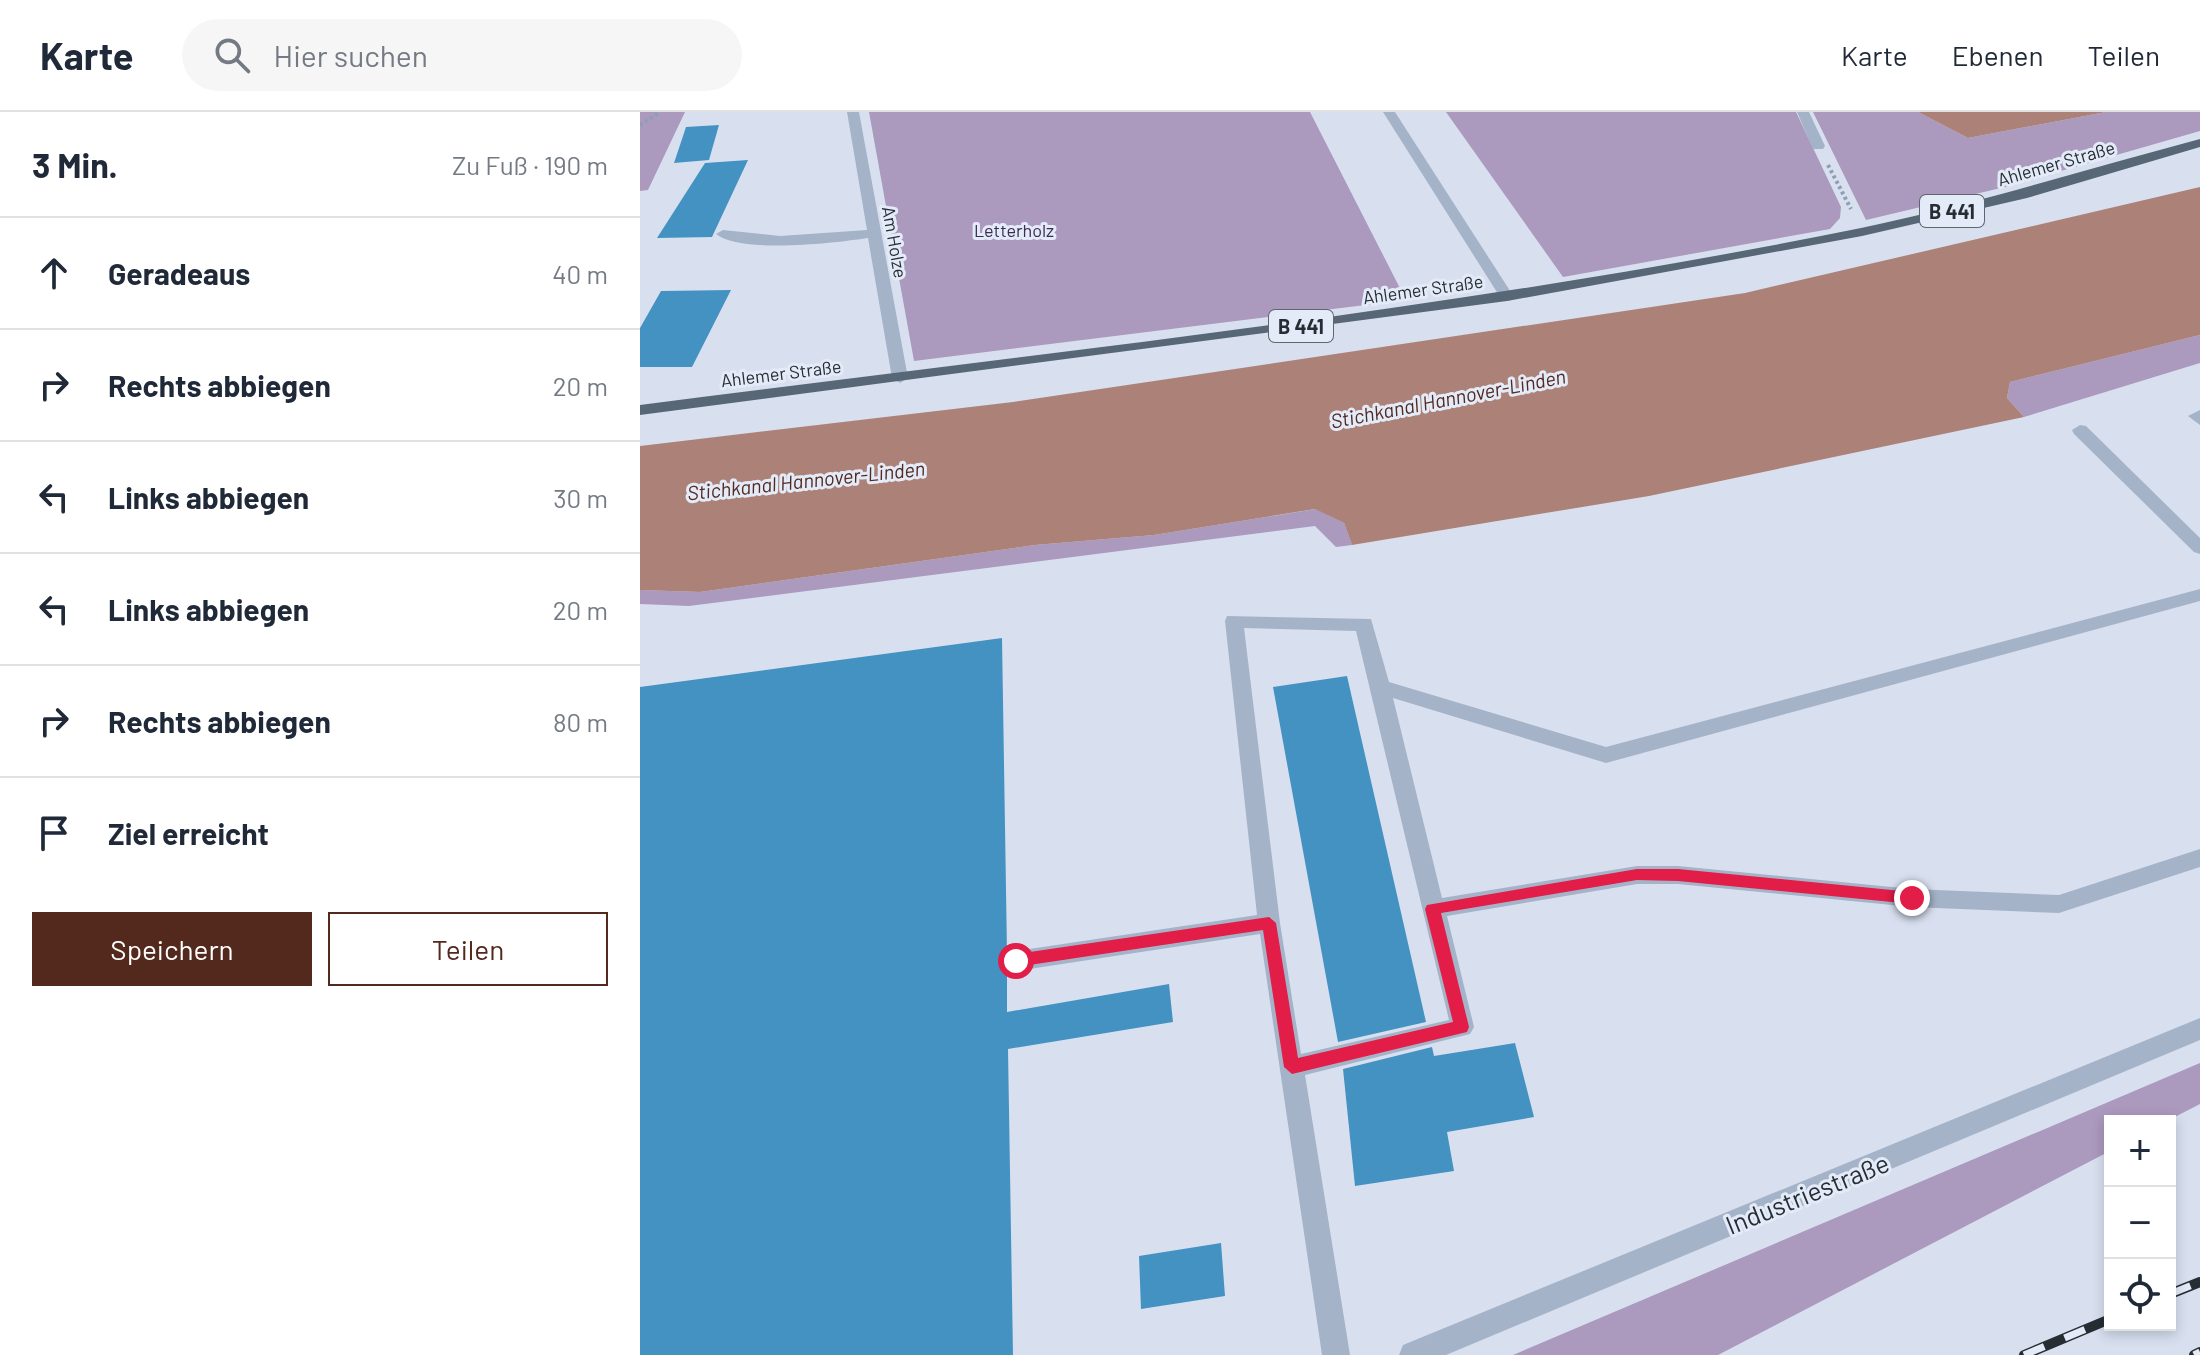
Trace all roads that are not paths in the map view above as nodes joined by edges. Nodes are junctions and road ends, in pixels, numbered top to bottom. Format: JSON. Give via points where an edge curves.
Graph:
{"nodes":[{"id":1,"x":853,"y":112,"type":"edge"},
{"id":2,"x":1389,"y":112,"type":"edge"},
{"id":3,"x":1803,"y":112,"type":"edge"},
{"id":4,"x":2200,"y":143,"type":"edge"},
{"id":5,"x":1818,"y":146,"type":"road end"},
{"id":6,"x":875,"y":233,"type":"junction"},
{"id":7,"x":723,"y":234,"type":"dead end"},
{"id":8,"x":1507,"y":297,"type":"junction"},
{"id":9,"x":900,"y":378,"type":"junction"},
{"id":10,"x":640,"y":410,"type":"edge"},
{"id":11,"x":2080,"y":430,"type":"dead end"},
{"id":12,"x":2200,"y":548,"type":"edge"},
{"id":13,"x":2200,"y":595,"type":"edge"},
{"id":14,"x":1381,"y":687,"type":"junction"},
{"id":15,"x":2200,"y":858,"type":"edge"},
{"id":16,"x":1432,"y":909,"type":"junction"},
{"id":17,"x":1269,"y":923,"type":"junction"},
{"id":18,"x":1016,"y":961,"type":"dead end"},
{"id":19,"x":2200,"y":1029,"type":"edge"},
{"id":20,"x":1292,"y":1067,"type":"junction"},
{"id":21,"x":1336,"y":1355,"type":"edge"},
{"id":22,"x":1413,"y":1355,"type":"edge"}],
"edges":[{"from":1,"to":6,"type":"street","name":"Am Holze"},
{"from":2,"to":8,"type":"street"},
{"from":3,"to":5,"type":"street"},
{"from":4,"to":8,"type":"main road","name":"Ahlemer Straße","number":"B 441","via":[[2022,195],[1862,232]]},
{"from":6,"to":7,"type":"street","via":[[765,243]]},
{"from":6,"to":9,"type":"street","name":"Am Holze"},
{"from":8,"to":9,"type":"main road","name":"Ahlemer Straße","number":"B 441"},
{"from":9,"to":10,"type":"main road","name":"Ahlemer Straße","number":"B 441"},
{"from":11,"to":12,"type":"street"},
{"from":13,"to":14,"type":"street","via":[[1606,755]]},
{"from":14,"to":16,"type":"street"},
{"from":14,"to":17,"type":"street","via":[[1364,624],[1234,621]]},
{"from":15,"to":16,"type":"street","via":[[2059,904],[1912,898],[1637,875]]},
{"from":16,"to":20,"type":"street","via":[[1462,1027]]},
{"from":17,"to":18,"type":"street"},
{"from":17,"to":20,"type":"street"},
{"from":19,"to":22,"type":"street","name":"Industriestraße"},
{"from":20,"to":21,"type":"street"}]}
